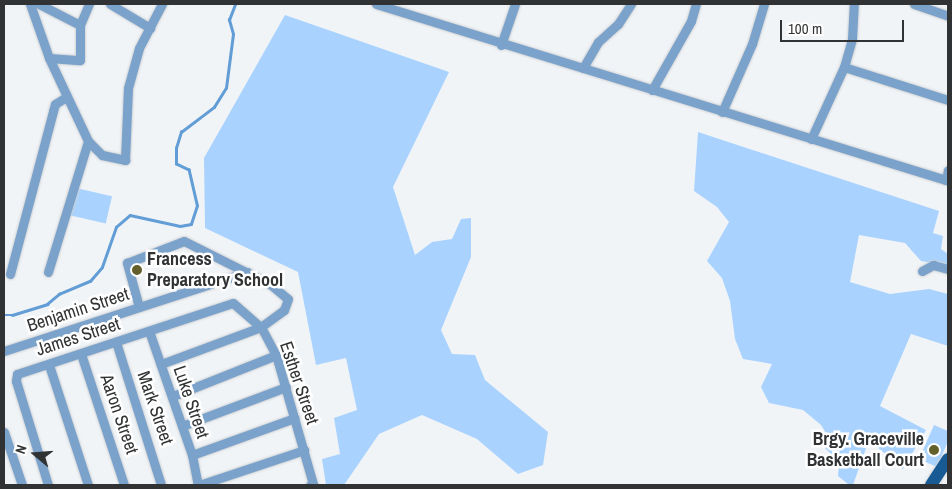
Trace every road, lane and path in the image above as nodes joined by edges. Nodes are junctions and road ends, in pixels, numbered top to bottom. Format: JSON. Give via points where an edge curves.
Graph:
{"nodes":[{"id":1,"x":30,"y":4,"type":"edge"},
{"id":2,"x":39,"y":4,"type":"edge"},
{"id":3,"x":89,"y":4,"type":"edge"},
{"id":4,"x":110,"y":4,"type":"edge"},
{"id":5,"x":162,"y":4,"type":"edge"},
{"id":6,"x":376,"y":4,"type":"edge"},
{"id":7,"x":515,"y":4,"type":"edge"},
{"id":8,"x":631,"y":4,"type":"edge"},
{"id":9,"x":696,"y":4,"type":"edge"},
{"id":10,"x":764,"y":4,"type":"edge"},
{"id":11,"x":854,"y":4,"type":"edge"},
{"id":12,"x":914,"y":4,"type":"edge"},
{"id":13,"x":948,"y":16,"type":"edge"},
{"id":14,"x":80,"y":25,"type":"junction"},
{"id":15,"x":150,"y":28,"type":"junction"},
{"id":16,"x":501,"y":44,"type":"junction"},
{"id":17,"x":50,"y":58,"type":"junction"},
{"id":18,"x":844,"y":67,"type":"junction"},
{"id":19,"x":583,"y":68,"type":"junction"},
{"id":20,"x":652,"y":90,"type":"junction"},
{"id":21,"x":66,"y":97,"type":"junction"},
{"id":22,"x":948,"y":100,"type":"edge"},
{"id":23,"x":722,"y":112,"type":"junction"},
{"id":24,"x":811,"y":139,"type":"junction"},
{"id":25,"x":88,"y":141,"type":"junction"},
{"id":26,"x":948,"y":170,"type":"edge"},
{"id":27,"x":948,"y":269,"type":"edge"},
{"id":28,"x":922,"y":271,"type":"dead end"},
{"id":29,"x":48,"y":272,"type":"dead end"},
{"id":30,"x":247,"y":272,"type":"junction"},
{"id":31,"x":10,"y":274,"type":"dead end"},
{"id":32,"x":140,"y":307,"type":"junction"},
{"id":33,"x":261,"y":327,"type":"junction"},
{"id":34,"x":149,"y":331,"type":"junction"},
{"id":35,"x":116,"y":342,"type":"junction"},
{"id":36,"x":4,"y":351,"type":"edge"},
{"id":37,"x":81,"y":354,"type":"junction"},
{"id":38,"x":276,"y":355,"type":"junction"},
{"id":39,"x":161,"y":364,"type":"junction"},
{"id":40,"x":49,"y":365,"type":"junction"},
{"id":41,"x":286,"y":387,"type":"junction"},
{"id":42,"x":173,"y":396,"type":"junction"},
{"id":43,"x":295,"y":418,"type":"junction"},
{"id":44,"x":182,"y":426,"type":"junction"},
{"id":45,"x":4,"y":432,"type":"edge"},
{"id":46,"x":304,"y":450,"type":"junction"},
{"id":47,"x":192,"y":455,"type":"junction"},
{"id":48,"x":947,"y":465,"type":"edge"},
{"id":49,"x":22,"y":485,"type":"edge"},
{"id":50,"x":48,"y":485,"type":"edge"},
{"id":51,"x":88,"y":485,"type":"edge"},
{"id":52,"x":124,"y":485,"type":"edge"},
{"id":53,"x":161,"y":485,"type":"edge"},
{"id":54,"x":198,"y":485,"type":"edge"},
{"id":55,"x":312,"y":485,"type":"edge"},
{"id":56,"x":931,"y":485,"type":"edge"}],
"edges":[{"from":1,"to":17,"type":"street"},
{"from":2,"to":14,"type":"street"},
{"from":3,"to":14,"type":"street"},
{"from":4,"to":15,"type":"street"},
{"from":5,"to":15,"type":"street"},
{"from":6,"to":16,"type":"street"},
{"from":7,"to":16,"type":"street"},
{"from":8,"to":19,"type":"street","via":[[618,24],[598,42]]},
{"from":9,"to":20,"type":"street","via":[[691,21]]},
{"from":10,"to":23,"type":"street","via":[[752,44]]},
{"from":11,"to":18,"type":"street","via":[[852,39]]},
{"from":12,"to":13,"type":"street"},
{"from":14,"to":17,"type":"street","via":[[80,60]]},
{"from":15,"to":25,"type":"street","via":[[139,48],[128,88],[125,160],[102,155]]},
{"from":16,"to":19,"type":"street"},
{"from":17,"to":21,"type":"street"},
{"from":18,"to":22,"type":"street"},
{"from":18,"to":24,"type":"street"},
{"from":19,"to":20,"type":"street"},
{"from":20,"to":23,"type":"street"},
{"from":21,"to":25,"type":"street"},
{"from":21,"to":31,"type":"street","via":[[55,104]]},
{"from":23,"to":24,"type":"street"},
{"from":24,"to":26,"type":"street","via":[[946,180]]},
{"from":25,"to":29,"type":"street"},
{"from":27,"to":28,"type":"street","via":[[933,265]]},
{"from":30,"to":32,"type":"street","name":"Benjamin Street"},
{"from":30,"to":32,"type":"street","via":[[184,241],[127,263]]},
{"from":30,"to":33,"type":"street","via":[[282,292],[288,299],[279,315]]},
{"from":32,"to":36,"type":"street","name":"Benjamin Street"},
{"from":33,"to":34,"type":"street","name":"Esther Street","via":[[232,303]]},
{"from":33,"to":38,"type":"street","name":"Esther Street"},
{"from":33,"to":39,"type":"street"},
{"from":34,"to":35,"type":"street","name":"James Street"},
{"from":34,"to":39,"type":"street","name":"Luke Street"},
{"from":35,"to":37,"type":"street","name":"James Street"},
{"from":35,"to":53,"type":"street","name":"Mark Street"},
{"from":37,"to":40,"type":"street","name":"James Street"},
{"from":37,"to":52,"type":"street","name":"Aaron Street"},
{"from":38,"to":41,"type":"street","name":"Esther Street"},
{"from":38,"to":42,"type":"street"},
{"from":39,"to":42,"type":"street","name":"Luke Street"},
{"from":40,"to":50,"type":"street","name":"James Street","via":[[17,374],[16,381]]},
{"from":40,"to":51,"type":"street"},
{"from":41,"to":43,"type":"street","name":"Esther Street"},
{"from":41,"to":44,"type":"street"},
{"from":42,"to":44,"type":"street","name":"Luke Street"},
{"from":43,"to":46,"type":"street","name":"Esther Street"},
{"from":43,"to":47,"type":"street"},
{"from":44,"to":47,"type":"street","name":"Luke Street"},
{"from":45,"to":49,"type":"street"},
{"from":46,"to":54,"type":"street"},
{"from":46,"to":55,"type":"street","name":"Esther Street"},
{"from":47,"to":54,"type":"street","name":"Luke Street"},
{"from":48,"to":56,"type":"main road"}]}
